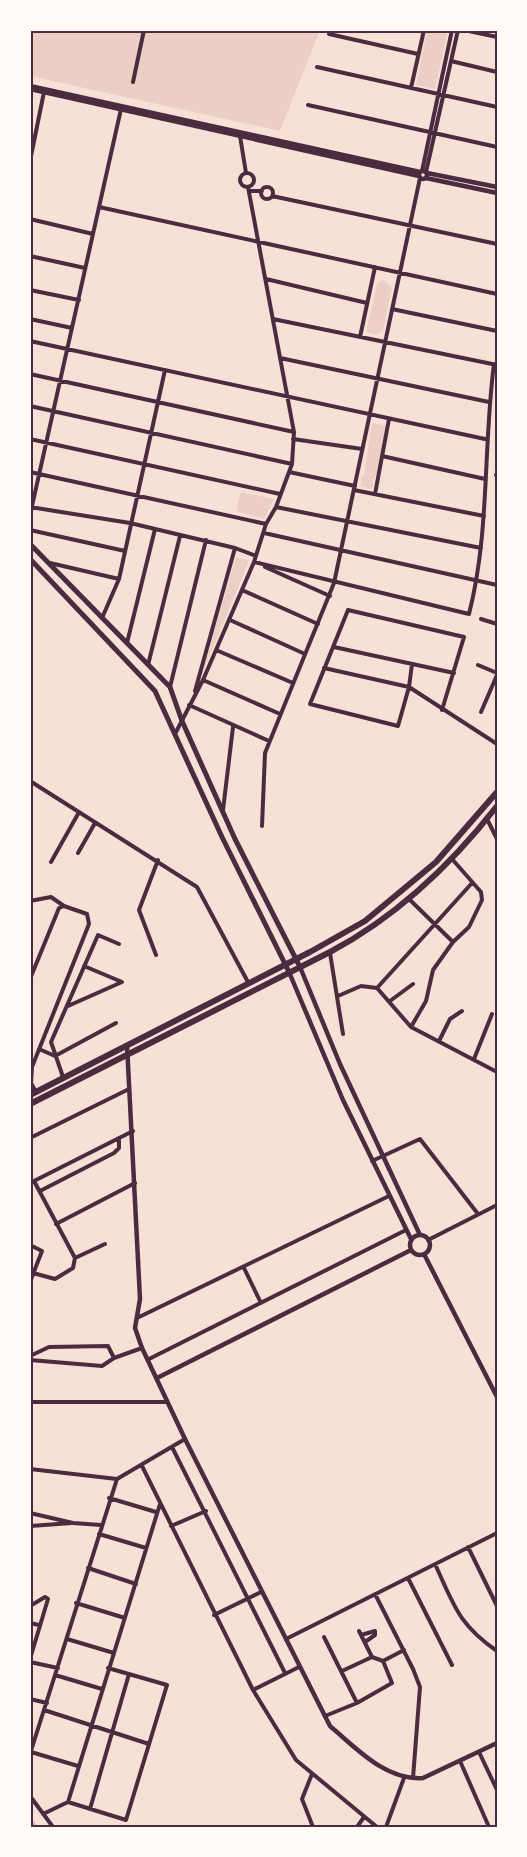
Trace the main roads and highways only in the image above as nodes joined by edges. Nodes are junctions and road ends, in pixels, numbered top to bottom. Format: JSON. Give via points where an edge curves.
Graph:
{"nodes":[{"id":1,"x":30,"y":544,"type":"edge"},
{"id":2,"x":30,"y":559,"type":"edge"},
{"id":3,"x":196,"y":751,"type":"junction"},
{"id":4,"x":186,"y":757,"type":"junction"},
{"id":5,"x":497,"y":792,"type":"edge"},
{"id":6,"x":496,"y":809,"type":"edge"},
{"id":7,"x":296,"y":959,"type":"junction"},
{"id":8,"x":286,"y":964,"type":"junction"},
{"id":9,"x":300,"y":967,"type":"junction"},
{"id":10,"x":289,"y":972,"type":"junction"},
{"id":11,"x":33,"y":1093,"type":"edge"},
{"id":12,"x":30,"y":1104,"type":"edge"}],
"edges":[{"from":1,"to":3,"type":"main road","via":[[170,687]]},
{"from":2,"to":4,"type":"main road","via":[[155,691]]},
{"from":3,"to":4,"type":"main road"},
{"from":3,"to":7,"type":"main road"},
{"from":4,"to":8,"type":"main road"},
{"from":5,"to":7,"type":"main road","via":[[436,862],[388,904],[341,936]]},
{"from":6,"to":9,"type":"main road","via":[[452,859],[409,899],[369,928]]},
{"from":7,"to":8,"type":"main road"},
{"from":7,"to":9,"type":"main road"},
{"from":8,"to":10,"type":"main road"},
{"from":8,"to":11,"type":"main road"},
{"from":9,"to":10,"type":"main road"},
{"from":10,"to":12,"type":"main road"}]}
